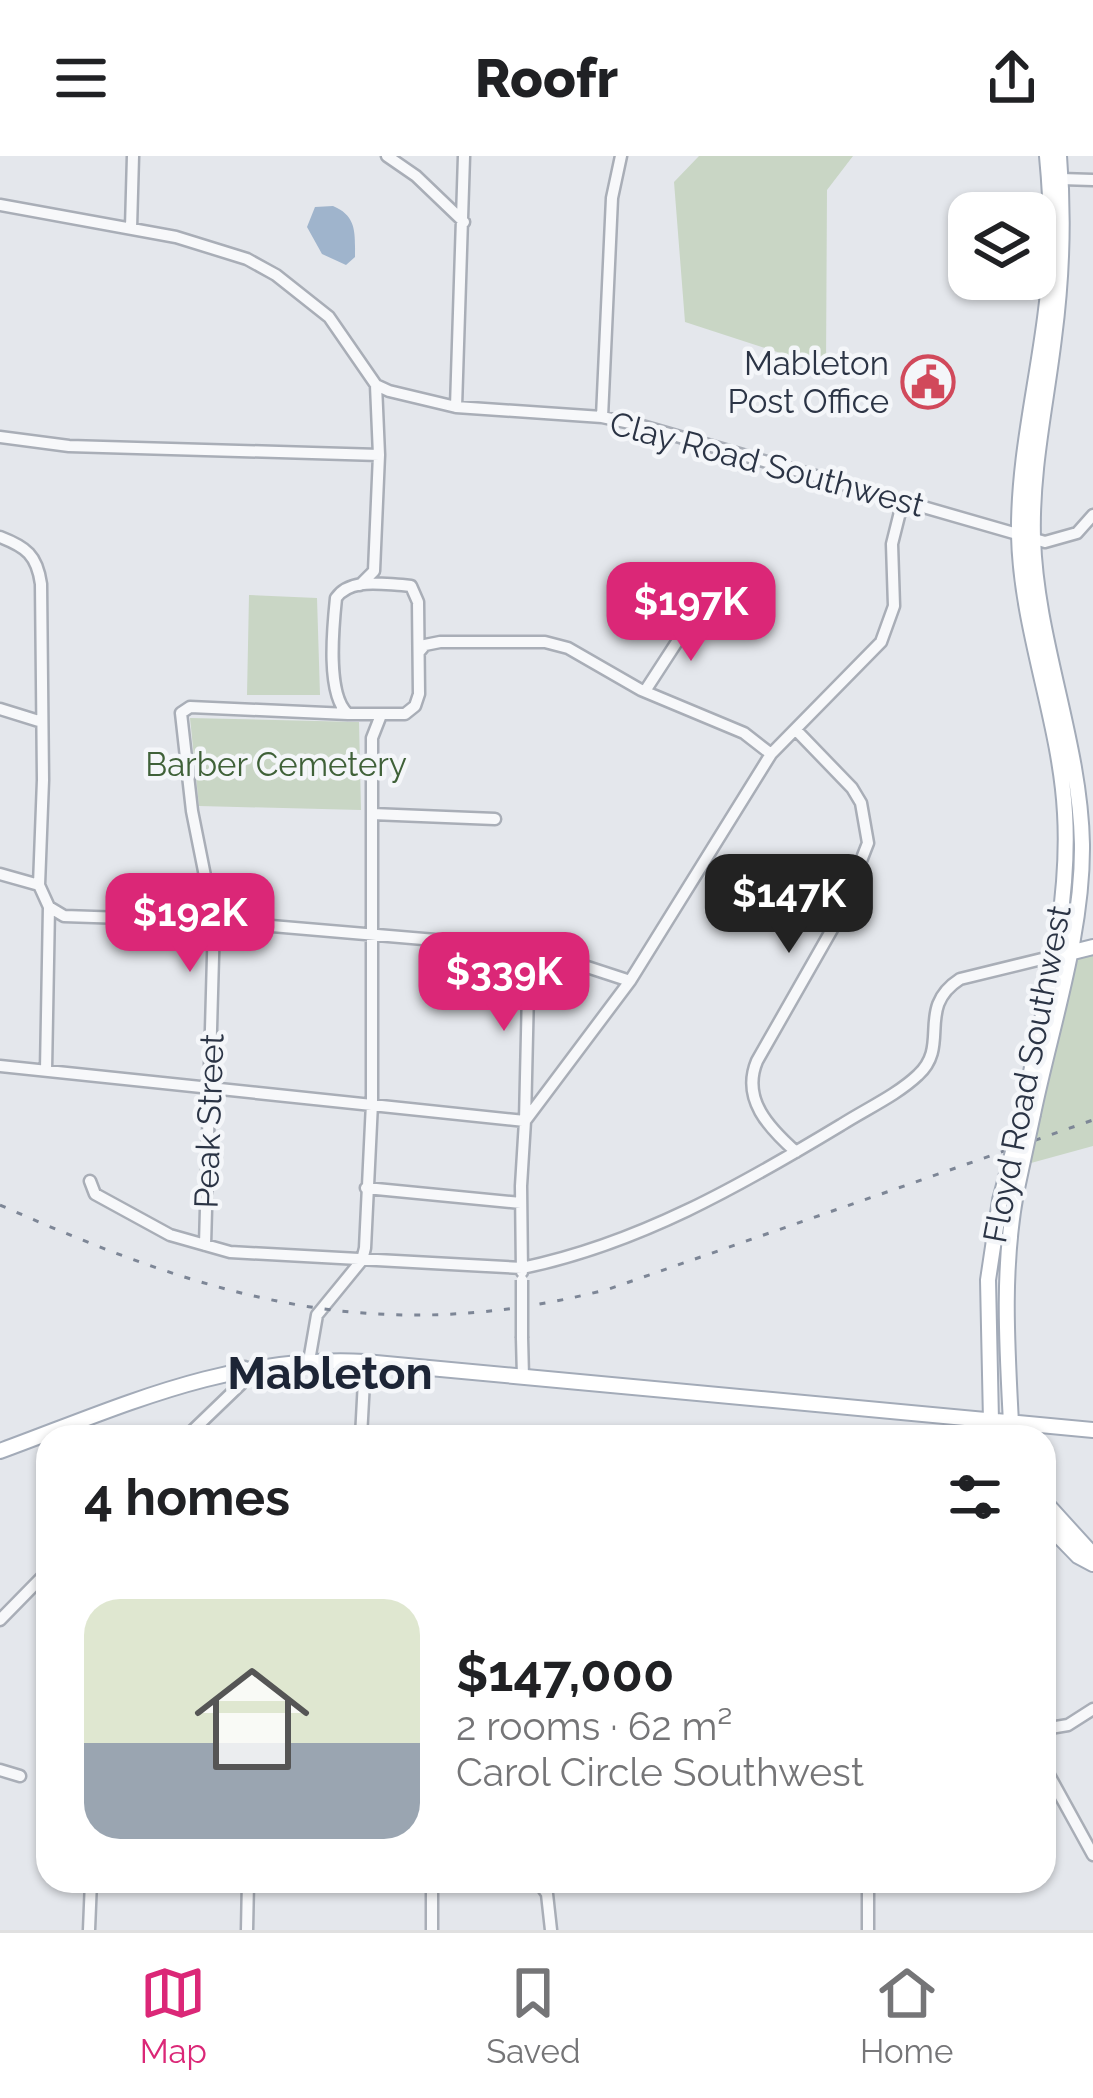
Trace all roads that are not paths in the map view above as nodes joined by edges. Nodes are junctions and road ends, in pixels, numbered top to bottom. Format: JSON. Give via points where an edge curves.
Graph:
{"nodes":[{"id":1,"x":133,"y":156,"type":"edge"},
{"id":2,"x":387,"y":156,"type":"edge"},
{"id":3,"x":464,"y":156,"type":"edge"},
{"id":4,"x":621,"y":156,"type":"edge"},
{"id":5,"x":1048,"y":156,"type":"edge"},
{"id":6,"x":1059,"y":156,"type":"edge"},
{"id":7,"x":1061,"y":179,"type":"junction"},
{"id":8,"x":1093,"y":180,"type":"edge"},
{"id":9,"x":0,"y":206,"type":"edge"},
{"id":10,"x":464,"y":222,"type":"junction"},
{"id":11,"x":131,"y":228,"type":"junction"},
{"id":12,"x":376,"y":385,"type":"junction"},
{"id":13,"x":456,"y":406,"type":"junction"},
{"id":14,"x":602,"y":417,"type":"junction"},
{"id":15,"x":0,"y":437,"type":"edge"},
{"id":16,"x":380,"y":455,"type":"junction"},
{"id":17,"x":903,"y":500,"type":"junction"},
{"id":18,"x":1093,"y":515,"type":"edge"},
{"id":19,"x":0,"y":537,"type":"edge"},
{"id":20,"x":1026,"y":537,"type":"junction"},
{"id":21,"x":374,"y":571,"type":"junction"},
{"id":22,"x":390,"y":584,"type":"junction"},
{"id":23,"x":361,"y":585,"type":"junction"},
{"id":24,"x":697,"y":611,"type":"dead end"},
{"id":25,"x":418,"y":628,"type":"junction"},
{"id":26,"x":440,"y":642,"type":"junction"},
{"id":27,"x":419,"y":652,"type":"junction"},
{"id":28,"x":334,"y":689,"type":"junction"},
{"id":29,"x":645,"y":692,"type":"junction"},
{"id":30,"x":0,"y":709,"type":"edge"},
{"id":31,"x":311,"y":712,"type":"junction"},
{"id":32,"x":348,"y":714,"type":"junction"},
{"id":33,"x":362,"y":714,"type":"junction"},
{"id":34,"x":380,"y":715,"type":"junction"},
{"id":35,"x":42,"y":722,"type":"junction"},
{"id":36,"x":796,"y":730,"type":"junction"},
{"id":37,"x":372,"y":738,"type":"junction"},
{"id":38,"x":771,"y":754,"type":"junction"},
{"id":39,"x":372,"y":814,"type":"junction"},
{"id":40,"x":495,"y":819,"type":"dead end"},
{"id":41,"x":0,"y":874,"type":"edge"},
{"id":42,"x":39,"y":885,"type":"junction"},
{"id":43,"x":49,"y":908,"type":"junction"},
{"id":44,"x":214,"y":921,"type":"junction"},
{"id":45,"x":373,"y":934,"type":"junction"},
{"id":46,"x":1093,"y":946,"type":"edge"},
{"id":47,"x":529,"y":948,"type":"junction"},
{"id":48,"x":1061,"y":955,"type":"junction"},
{"id":49,"x":630,"y":980,"type":"junction"},
{"id":50,"x":0,"y":1066,"type":"edge"},
{"id":51,"x":46,"y":1070,"type":"junction"},
{"id":52,"x":212,"y":1086,"type":"junction"},
{"id":53,"x":372,"y":1103,"type":"junction"},
{"id":54,"x":1027,"y":1116,"type":"junction"},
{"id":55,"x":526,"y":1121,"type":"junction"},
{"id":56,"x":796,"y":1152,"type":"junction"},
{"id":57,"x":89,"y":1181,"type":"dead end"},
{"id":58,"x":366,"y":1188,"type":"junction"},
{"id":59,"x":521,"y":1203,"type":"junction"},
{"id":60,"x":205,"y":1245,"type":"junction"},
{"id":61,"x":362,"y":1260,"type":"junction"},
{"id":62,"x":521,"y":1274,"type":"junction"},
{"id":63,"x":309,"y":1360,"type":"junction"},
{"id":64,"x":365,"y":1362,"type":"junction"},
{"id":65,"x":244,"y":1367,"type":"junction"},
{"id":66,"x":523,"y":1377,"type":"junction"},
{"id":67,"x":70,"y":1425,"type":"edge"},
{"id":68,"x":199,"y":1425,"type":"edge"},
{"id":69,"x":362,"y":1425,"type":"edge"},
{"id":70,"x":957,"y":1425,"type":"edge"},
{"id":71,"x":993,"y":1425,"type":"edge"},
{"id":72,"x":1013,"y":1425,"type":"edge"},
{"id":73,"x":1056,"y":1427,"type":"edge"},
{"id":74,"x":1060,"y":1427,"type":"junction"},
{"id":75,"x":1056,"y":1430,"type":"edge"},
{"id":76,"x":1093,"y":1430,"type":"edge"},
{"id":77,"x":36,"y":1438,"type":"edge"},
{"id":78,"x":0,"y":1451,"type":"edge"},
{"id":79,"x":1056,"y":1514,"type":"edge"},
{"id":80,"x":1056,"y":1533,"type":"edge"},
{"id":81,"x":1093,"y":1555,"type":"edge"},
{"id":82,"x":1093,"y":1564,"type":"edge"},
{"id":83,"x":36,"y":1584,"type":"edge"},
{"id":84,"x":0,"y":1621,"type":"edge"},
{"id":85,"x":1093,"y":1709,"type":"edge"},
{"id":86,"x":1056,"y":1727,"type":"edge"},
{"id":87,"x":0,"y":1770,"type":"edge"},
{"id":88,"x":20,"y":1776,"type":"dead end"},
{"id":89,"x":1056,"y":1788,"type":"edge"},
{"id":90,"x":1093,"y":1855,"type":"edge"},
{"id":91,"x":91,"y":1893,"type":"edge"},
{"id":92,"x":248,"y":1893,"type":"edge"},
{"id":93,"x":432,"y":1893,"type":"edge"},
{"id":94,"x":547,"y":1893,"type":"edge"},
{"id":95,"x":868,"y":1893,"type":"edge"},
{"id":96,"x":89,"y":1930,"type":"edge"},
{"id":97,"x":247,"y":1930,"type":"edge"},
{"id":98,"x":431,"y":1930,"type":"edge"},
{"id":99,"x":551,"y":1930,"type":"edge"},
{"id":100,"x":868,"y":1930,"type":"edge"}],
"edges":[{"from":1,"to":11,"type":"street"},
{"from":2,"to":10,"type":"street"},
{"from":3,"to":10,"type":"street"},
{"from":4,"to":14,"type":"street"},
{"from":5,"to":20,"type":"main road","name":"Floyd Road Southwest","via":[[1050,275],[1023,467]]},
{"from":6,"to":7,"type":"main road","name":"Floyd Road Southwest"},
{"from":7,"to":8,"type":"street"},
{"from":7,"to":20,"type":"main road","name":"Floyd Road Southwest","via":[[1062,266]]},
{"from":9,"to":11,"type":"street"},
{"from":10,"to":13,"type":"street"},
{"from":11,"to":12,"type":"street","via":[[214,247],[276,275],[329,317]]},
{"from":12,"to":13,"type":"street","name":"Clay Road Southwest"},
{"from":12,"to":16,"type":"street"},
{"from":13,"to":14,"type":"street","name":"Clay Road Southwest"},
{"from":14,"to":17,"type":"street","name":"Clay Road Southwest"},
{"from":15,"to":16,"type":"street"},
{"from":16,"to":21,"type":"street"},
{"from":17,"to":20,"type":"street","name":"Clay Road Southwest"},
{"from":17,"to":36,"type":"street","via":[[892,544],[889,627]]},
{"from":18,"to":20,"type":"street","via":[[1063,539]]},
{"from":19,"to":35,"type":"street","via":[[38,562]]},
{"from":20,"to":48,"type":"main road","name":"Floyd Road Southwest","via":[[1080,819],[1081,867]]},
{"from":21,"to":22,"type":"street"},
{"from":21,"to":23,"type":"street"},
{"from":22,"to":23,"type":"street"},
{"from":22,"to":25,"type":"street","via":[[416,593]]},
{"from":23,"to":28,"type":"street","via":[[336,598]]},
{"from":24,"to":29,"type":"street"},
{"from":25,"to":26,"type":"street"},
{"from":25,"to":27,"type":"street"},
{"from":26,"to":27,"type":"street"},
{"from":26,"to":29,"type":"street","via":[[545,642]]},
{"from":27,"to":34,"type":"street","via":[[415,706]]},
{"from":28,"to":31,"type":"street"},
{"from":28,"to":32,"type":"street"},
{"from":29,"to":38,"type":"street","via":[[744,734]]},
{"from":30,"to":35,"type":"street"},
{"from":31,"to":32,"type":"street"},
{"from":31,"to":44,"type":"street","name":"Peak Street","via":[[181,712]]},
{"from":32,"to":33,"type":"street"},
{"from":33,"to":34,"type":"street"},
{"from":33,"to":37,"type":"street"},
{"from":34,"to":37,"type":"street"},
{"from":35,"to":42,"type":"street"},
{"from":36,"to":38,"type":"street"},
{"from":36,"to":56,"type":"street","via":[[852,788],[868,843],[839,916],[753,1070],[761,1115]]},
{"from":37,"to":39,"type":"street"},
{"from":38,"to":49,"type":"street"},
{"from":39,"to":40,"type":"street"},
{"from":39,"to":45,"type":"street"},
{"from":41,"to":42,"type":"street"},
{"from":42,"to":43,"type":"street"},
{"from":43,"to":44,"type":"street","via":[[64,916]]},
{"from":43,"to":51,"type":"street"},
{"from":44,"to":45,"type":"street"},
{"from":44,"to":52,"type":"street","name":"Peak Street"},
{"from":45,"to":47,"type":"street"},
{"from":45,"to":53,"type":"street"},
{"from":46,"to":48,"type":"main road"},
{"from":47,"to":49,"type":"street"},
{"from":47,"to":55,"type":"street"},
{"from":48,"to":54,"type":"main road","name":"Floyd Road Southwest"},
{"from":48,"to":56,"type":"street","via":[[952,984],[936,1003],[922,1072]]},
{"from":49,"to":55,"type":"street"},
{"from":50,"to":51,"type":"street"},
{"from":51,"to":52,"type":"street"},
{"from":52,"to":53,"type":"street"},
{"from":52,"to":60,"type":"street","name":"Peak Street"},
{"from":53,"to":55,"type":"street"},
{"from":53,"to":58,"type":"street"},
{"from":54,"to":71,"type":"main road","name":"Floyd Road Southwest","bridge":true,"via":[[1000,1200],[988,1280]]},
{"from":54,"to":72,"type":"main road","name":"Floyd Road Southwest","bridge":true,"via":[[1008,1237]]},
{"from":55,"to":59,"type":"street"},
{"from":56,"to":62,"type":"street","via":[[681,1215]]},
{"from":57,"to":60,"type":"street","via":[[95,1194],[137,1218]]},
{"from":58,"to":59,"type":"street"},
{"from":58,"to":61,"type":"street"},
{"from":59,"to":62,"type":"street"},
{"from":60,"to":61,"type":"street"},
{"from":61,"to":62,"type":"street"},
{"from":61,"to":63,"type":"street","via":[[317,1315]]},
{"from":62,"to":66,"type":"street","bridge":true},
{"from":63,"to":64,"type":"main road"},
{"from":63,"to":65,"type":"main road"},
{"from":64,"to":66,"type":"main road"},
{"from":64,"to":69,"type":"street"},
{"from":65,"to":67,"type":"main road"},
{"from":65,"to":68,"type":"street","via":[[241,1384]]},
{"from":66,"to":70,"type":"main road"},
{"from":73,"to":74,"type":"main road"},
{"from":74,"to":75,"type":"main road"},
{"from":74,"to":76,"type":"main road"},
{"from":77,"to":78,"type":"main road"},
{"from":79,"to":81,"type":"main road"},
{"from":80,"to":82,"type":"main road"},
{"from":83,"to":84,"type":"street"},
{"from":85,"to":86,"type":"street"},
{"from":87,"to":88,"type":"street"},
{"from":89,"to":90,"type":"street"},
{"from":91,"to":96,"type":"street"},
{"from":92,"to":97,"type":"street"},
{"from":93,"to":98,"type":"street"},
{"from":94,"to":99,"type":"street"},
{"from":95,"to":100,"type":"street"}]}
